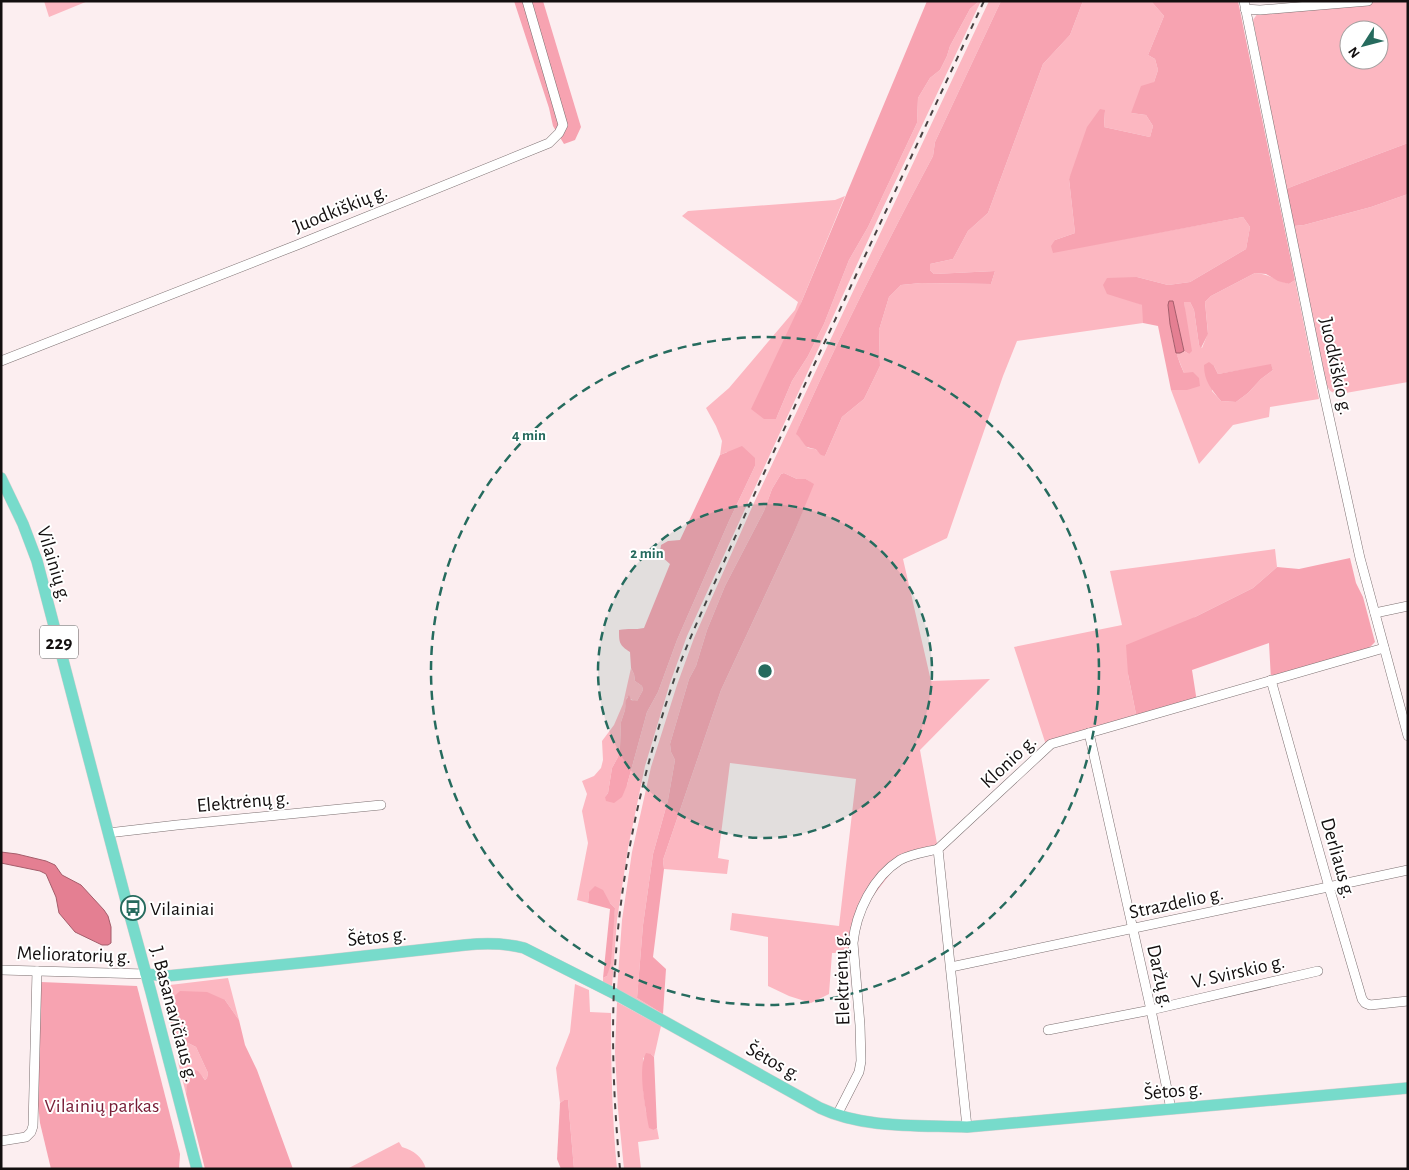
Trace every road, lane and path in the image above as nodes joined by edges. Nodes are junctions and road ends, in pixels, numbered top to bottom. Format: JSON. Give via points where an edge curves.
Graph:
{"nodes":[{"id":1,"x":527,"y":1,"type":"edge"},
{"id":2,"x":1368,"y":1,"type":"edge"},
{"id":3,"x":1245,"y":5,"type":"edge"},
{"id":4,"x":1,"y":361,"type":"edge"},
{"id":5,"x":1,"y":478,"type":"edge"},
{"id":6,"x":1408,"y":606,"type":"edge"},
{"id":7,"x":1375,"y":612,"type":"junction"},
{"id":8,"x":1384,"y":648,"type":"junction"},
{"id":9,"x":1271,"y":680,"type":"junction"},
{"id":10,"x":1089,"y":733,"type":"junction"},
{"id":11,"x":1408,"y":736,"type":"edge"},
{"id":12,"x":381,"y":806,"type":"dead end"},
{"id":13,"x":102,"y":810,"type":"joint"},
{"id":14,"x":108,"y":833,"type":"junction"},
{"id":15,"x":938,"y":849,"type":"junction"},
{"id":16,"x":1408,"y":870,"type":"edge"},
{"id":17,"x":1329,"y":887,"type":"junction"},
{"id":18,"x":1132,"y":928,"type":"junction"},
{"id":19,"x":951,"y":967,"type":"junction"},
{"id":20,"x":1,"y":970,"type":"edge"},
{"id":21,"x":1318,"y":971,"type":"dead end"},
{"id":22,"x":37,"y":972,"type":"junction"},
{"id":23,"x":146,"y":974,"type":"junction"},
{"id":24,"x":1408,"y":1001,"type":"edge"},
{"id":25,"x":1151,"y":1010,"type":"junction"},
{"id":26,"x":1048,"y":1030,"type":"dead end"},
{"id":27,"x":1408,"y":1088,"type":"edge"},
{"id":28,"x":1171,"y":1109,"type":"junction"},
{"id":29,"x":837,"y":1115,"type":"junction"},
{"id":30,"x":967,"y":1127,"type":"junction"},
{"id":31,"x":1,"y":1141,"type":"edge"},
{"id":32,"x":197,"y":1169,"type":"edge"}],
"edges":[{"from":1,"to":4,"type":"street","name":"Juodkiškių g.","via":[[563,125],[549,143]]},
{"from":2,"to":3,"type":"street","via":[[1260,10]]},
{"from":3,"to":7,"type":"street","name":"Juodkiškio g.","via":[[1325,399]]},
{"from":5,"to":13,"type":"main road","name":"Vilainių g.","number":"229","via":[[36,560]]},
{"from":6,"to":7,"type":"street"},
{"from":7,"to":8,"type":"street","name":"Juodkiškio g."},
{"from":8,"to":9,"type":"street","name":"Klonio g."},
{"from":8,"to":11,"type":"street","name":"Juodkiškio g."},
{"from":9,"to":10,"type":"street","name":"Klonio g."},
{"from":9,"to":17,"type":"street","name":"Derliaus g."},
{"from":10,"to":15,"type":"street","name":"Klonio g.","via":[[1051,744]]},
{"from":10,"to":18,"type":"street","name":"Daržų g."},
{"from":12,"to":14,"type":"street","name":"Elektrėnų g."},
{"from":13,"to":14,"type":"main road","name":"J. Basanavičiaus g.","number":"229"},
{"from":14,"to":23,"type":"main road","name":"J. Basanavičiaus g.","number":"229"},
{"from":15,"to":19,"type":"street"},
{"from":15,"to":29,"type":"street","name":"Elektrėnų g.","via":[[901,860],[888,870],[867,896],[859,914],[853,943],[861,1061],[859,1072]]},
{"from":16,"to":17,"type":"street","name":"Strazdelio g."},
{"from":17,"to":18,"type":"street","name":"Strazdelio g."},
{"from":17,"to":24,"type":"street","name":"Derliaus g.","via":[[1365,1003]]},
{"from":18,"to":19,"type":"street","name":"Strazdelio g."},
{"from":18,"to":25,"type":"street","name":"Daržų g."},
{"from":19,"to":30,"type":"street"},
{"from":20,"to":22,"type":"street","name":"Melioratorių g."},
{"from":21,"to":25,"type":"street","name":"V. Svirskio g."},
{"from":22,"to":23,"type":"street","name":"Melioratorių g."},
{"from":22,"to":31,"type":"street","via":[[33,1126],[26,1137]]},
{"from":23,"to":29,"type":"main road","name":"Šėtos g.","via":[[167,976],[465,945],[513,945],[615,994]]},
{"from":23,"to":32,"type":"main road","name":"J. Basanavičiaus g.","number":"229"},
{"from":25,"to":26,"type":"street","name":"V. Svirskio g."},
{"from":25,"to":28,"type":"street","name":"Daržų g."},
{"from":27,"to":28,"type":"main road","name":"Šėtos g."},
{"from":28,"to":30,"type":"main road","name":"Šėtos g."},
{"from":29,"to":30,"type":"main road","name":"Šėtos g.","via":[[870,1122]]}]}
